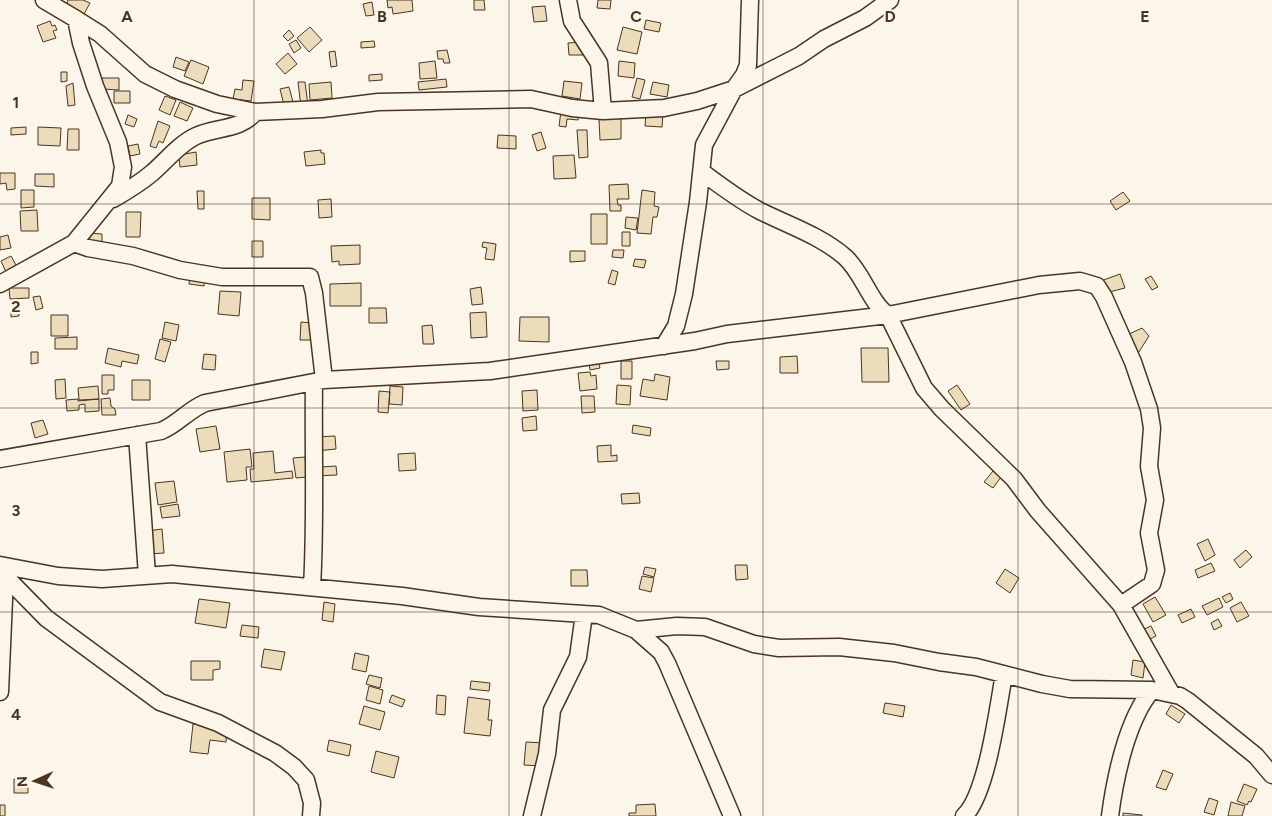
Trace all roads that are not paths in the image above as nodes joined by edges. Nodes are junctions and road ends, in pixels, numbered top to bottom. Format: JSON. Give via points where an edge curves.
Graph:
{"nodes":[{"id":1,"x":44,"y":0,"type":"edge"},
{"id":2,"x":568,"y":0,"type":"edge"},
{"id":3,"x":750,"y":0,"type":"edge"},
{"id":4,"x":890,"y":0,"type":"edge"},
{"id":5,"x":76,"y":19,"type":"junction"},
{"id":6,"x":734,"y":88,"type":"junction"},
{"id":7,"x":603,"y":111,"type":"junction"},
{"id":8,"x":255,"y":112,"type":"junction"},
{"id":9,"x":702,"y":172,"type":"junction"},
{"id":10,"x":109,"y":202,"type":"junction"},
{"id":11,"x":74,"y":243,"type":"junction"},
{"id":12,"x":0,"y":284,"type":"edge"},
{"id":13,"x":888,"y":315,"type":"junction"},
{"id":14,"x":664,"y":346,"type":"junction"},
{"id":15,"x":319,"y":381,"type":"junction"},
{"id":16,"x":137,"y":436,"type":"junction"},
{"id":17,"x":0,"y":459,"type":"edge"},
{"id":18,"x":2,"y":570,"type":"edge"},
{"id":19,"x":147,"y":575,"type":"junction"},
{"id":20,"x":312,"y":587,"type":"junction"},
{"id":21,"x":1121,"y":605,"type":"junction"},
{"id":22,"x":584,"y":614,"type":"junction"},
{"id":23,"x":636,"y":630,"type":"junction"},
{"id":24,"x":1004,"y":674,"type":"junction"},
{"id":25,"x":1152,"y":690,"type":"junction"},
{"id":26,"x":0,"y":692,"type":"edge"},
{"id":27,"x":1171,"y":693,"type":"junction"},
{"id":28,"x":1272,"y":775,"type":"edge"},
{"id":29,"x":311,"y":816,"type":"edge"},
{"id":30,"x":532,"y":816,"type":"edge"},
{"id":31,"x":732,"y":816,"type":"edge"},
{"id":32,"x":964,"y":816,"type":"edge"},
{"id":33,"x":1110,"y":816,"type":"edge"}],
"edges":[{"from":1,"to":5,"type":"street"},
{"from":2,"to":7,"type":"street","via":[[572,21],[599,63]]},
{"from":3,"to":6,"type":"street","via":[[748,65]]},
{"from":4,"to":6,"type":"street","via":[[799,56]]},
{"from":5,"to":8,"type":"street","via":[[100,34],[145,74],[217,104]]},
{"from":5,"to":10,"type":"street","via":[[81,43],[118,142],[123,168],[120,186]]},
{"from":6,"to":7,"type":"street","via":[[664,108]]},
{"from":6,"to":9,"type":"street","via":[[704,145]]},
{"from":7,"to":8,"type":"street","via":[[531,99],[378,102]]},
{"from":8,"to":10,"type":"street","via":[[249,120],[186,141],[151,174]]},
{"from":9,"to":13,"type":"street","via":[[735,196],[846,258]]},
{"from":9,"to":14,"type":"street","via":[[684,294],[676,326]]},
{"from":10,"to":11,"type":"street"},
{"from":11,"to":12,"type":"street"},
{"from":11,"to":15,"type":"street","via":[[180,270],[222,277],[310,277],[314,293]]},
{"from":13,"to":14,"type":"street","via":[[727,334]]},
{"from":13,"to":21,"type":"street","via":[[924,388],[1014,479]]},
{"from":13,"to":21,"type":"street","via":[[1039,285],[1080,281],[1097,286],[1133,362],[1152,428],[1149,466],[1155,500],[1149,533],[1155,580]]},
{"from":14,"to":15,"type":"street","via":[[490,371]]},
{"from":15,"to":16,"type":"street","via":[[205,403],[192,408],[175,426]]},
{"from":15,"to":20,"type":"street","via":[[312,474],[316,512]]},
{"from":16,"to":17,"type":"street"},
{"from":16,"to":19,"type":"street"},
{"from":18,"to":19,"type":"street","via":[[102,579]]},
{"from":18,"to":26,"type":"street"},
{"from":18,"to":29,"type":"street","via":[[46,618],[160,702],[218,724],[288,762],[306,780],[312,803]]},
{"from":19,"to":20,"type":"street","via":[[172,574]]},
{"from":20,"to":22,"type":"street","via":[[479,607]]},
{"from":21,"to":27,"type":"street"},
{"from":22,"to":23,"type":"street","via":[[608,617]]},
{"from":22,"to":30,"type":"street","via":[[578,657],[552,710],[547,754]]},
{"from":23,"to":24,"type":"street","via":[[705,627],[754,644],[779,648],[839,647],[894,653]]},
{"from":23,"to":31,"type":"street","via":[[661,652],[667,663]]},
{"from":24,"to":25,"type":"street","via":[[1070,689]]},
{"from":24,"to":32,"type":"street","via":[[984,776],[974,803]]},
{"from":25,"to":27,"type":"street"},
{"from":25,"to":33,"type":"street","via":[[1136,712],[1115,782]]},
{"from":27,"to":28,"type":"street","via":[[1188,701],[1256,756]]}]}
